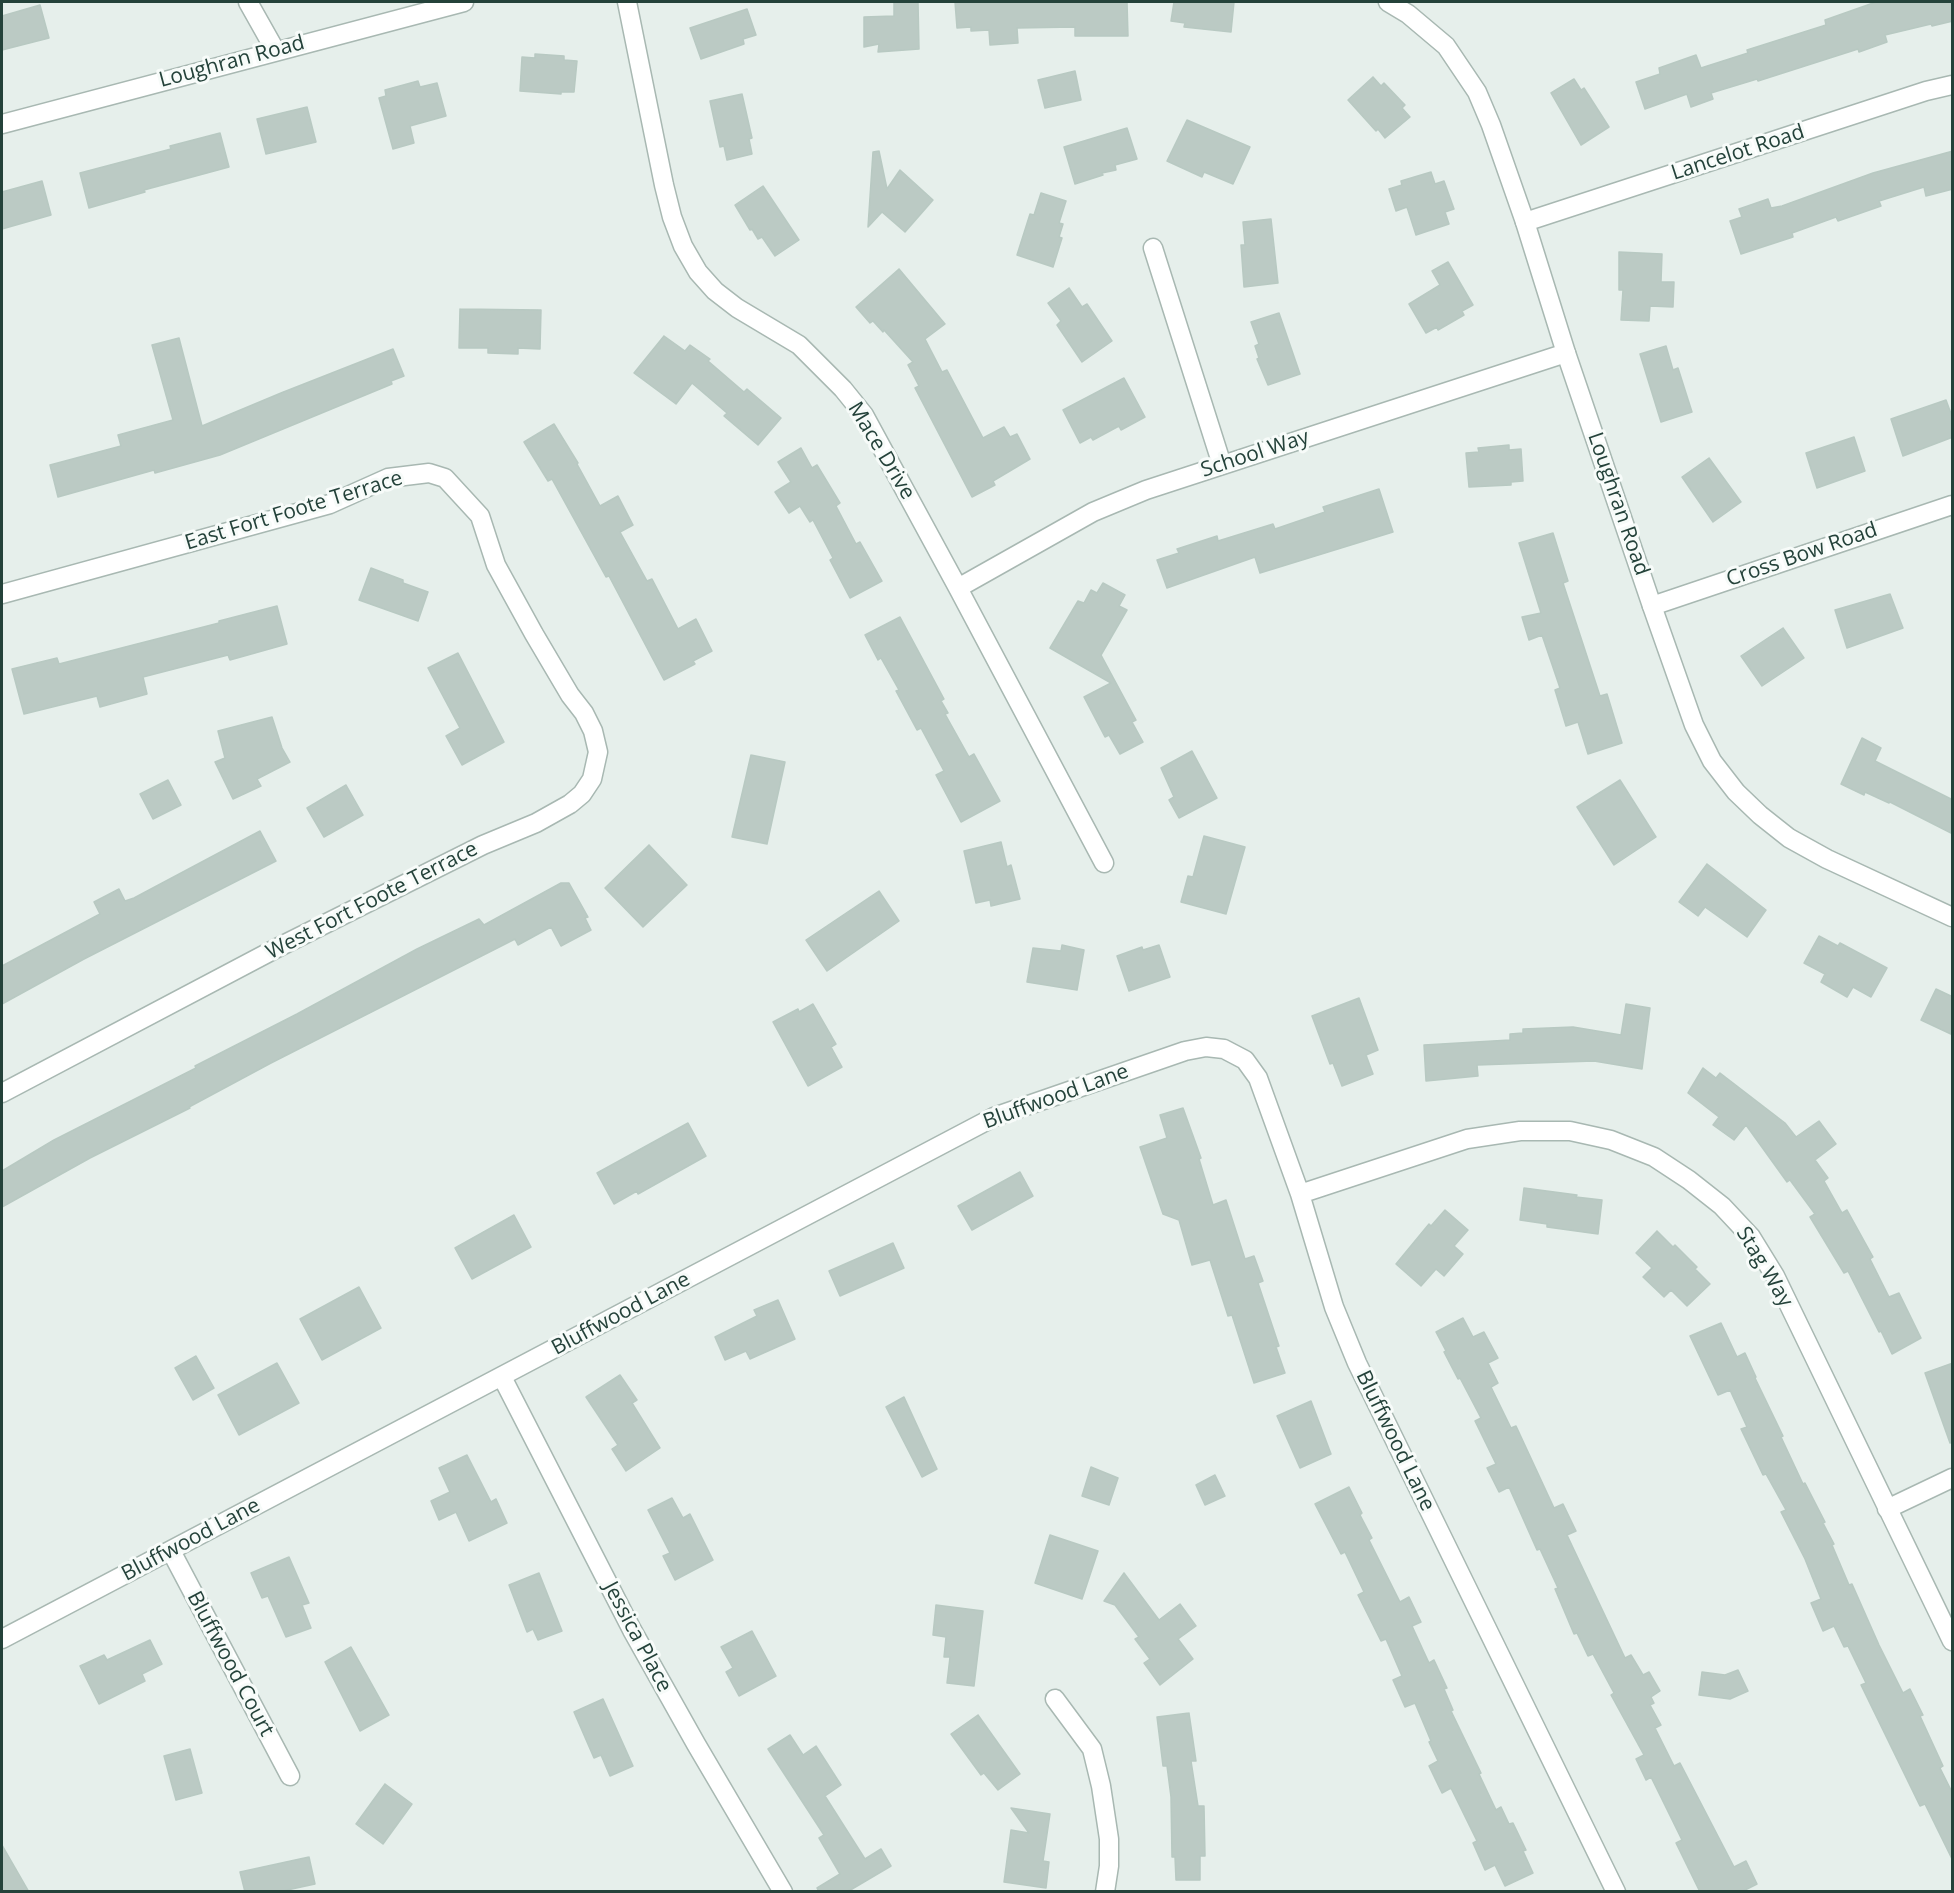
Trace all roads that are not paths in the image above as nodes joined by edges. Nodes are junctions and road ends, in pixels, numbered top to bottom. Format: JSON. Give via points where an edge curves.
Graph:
{"nodes":[{"id":1,"x":248,"y":2,"type":"edge"},
{"id":2,"x":464,"y":2,"type":"edge"},
{"id":3,"x":627,"y":2,"type":"edge"},
{"id":4,"x":1388,"y":2,"type":"edge"},
{"id":5,"x":275,"y":50,"type":"junction"},
{"id":6,"x":1953,"y":85,"type":"edge"},
{"id":7,"x":2,"y":124,"type":"edge"},
{"id":8,"x":1525,"y":222,"type":"junction"},
{"id":9,"x":1153,"y":248,"type":"dead end"},
{"id":10,"x":1566,"y":353,"type":"junction"},
{"id":11,"x":1222,"y":465,"type":"junction"},
{"id":12,"x":1953,"y":505,"type":"edge"},
{"id":13,"x":958,"y":588,"type":"junction"},
{"id":14,"x":2,"y":594,"type":"edge"},
{"id":15,"x":1652,"y":606,"type":"junction"},
{"id":16,"x":534,"y":634,"type":"joint"},
{"id":17,"x":1104,"y":863,"type":"dead end"},
{"id":18,"x":1953,"y":916,"type":"edge"},
{"id":19,"x":2,"y":1093,"type":"edge"},
{"id":20,"x":1300,"y":1194,"type":"junction"},
{"id":21,"x":502,"y":1377,"type":"junction"},
{"id":22,"x":1953,"y":1478,"type":"edge"},
{"id":23,"x":1887,"y":1509,"type":"junction"},
{"id":24,"x":171,"y":1551,"type":"junction"},
{"id":25,"x":2,"y":1639,"type":"edge"},
{"id":26,"x":1953,"y":1641,"type":"edge"},
{"id":27,"x":1055,"y":1699,"type":"dead end"},
{"id":28,"x":290,"y":1776,"type":"dead end"},
{"id":29,"x":783,"y":1892,"type":"edge"},
{"id":30,"x":1105,"y":1892,"type":"edge"},
{"id":31,"x":1616,"y":1892,"type":"edge"}],
"edges":[{"from":1,"to":5,"type":"street"},
{"from":2,"to":5,"type":"street","name":"Loughran Road"},
{"from":3,"to":13,"type":"street","name":"Mace Drive","via":[[664,185],[683,246],[715,291],[799,345],[864,415]]},
{"from":4,"to":8,"type":"street","name":"Loughran Road","via":[[1446,46],[1477,92]]},
{"from":5,"to":7,"type":"street","name":"Loughran Road"},
{"from":6,"to":8,"type":"street","name":"Lancelot Road"},
{"from":8,"to":10,"type":"street","name":"Loughran Road"},
{"from":9,"to":11,"type":"street"},
{"from":10,"to":11,"type":"street","name":"School Way"},
{"from":10,"to":15,"type":"street","name":"Loughran Road"},
{"from":11,"to":13,"type":"street","name":"School Way","via":[[1093,512]]},
{"from":12,"to":15,"type":"street","name":"Cross Bow Road"},
{"from":13,"to":17,"type":"street","name":"Mace Drive"},
{"from":14,"to":16,"type":"street","name":"East Fort Foote Terrace","via":[[330,504],[388,478],[429,473],[445,478],[480,516],[496,566]]},
{"from":15,"to":18,"type":"street","name":"Loughran Road","via":[[1694,726],[1712,761],[1736,792],[1790,838]]},
{"from":16,"to":19,"type":"street","name":"West Fort Foote Terrace","via":[[593,731],[598,752],[596,765],[582,794],[536,823],[483,844]]},
{"from":20,"to":21,"type":"street","name":"Bluffwood Lane","via":[[1258,1078],[1245,1060],[1224,1049],[1185,1051],[994,1117]]},
{"from":20,"to":23,"type":"street","name":"Stag Way","via":[[1467,1139],[1520,1131],[1570,1131],[1611,1140],[1654,1157],[1722,1206],[1751,1237],[1775,1276]]},
{"from":20,"to":31,"type":"street","name":"Bluffwood Lane","via":[[1334,1307],[1357,1363]]},
{"from":21,"to":24,"type":"street","name":"Bluffwood Lane"},
{"from":21,"to":29,"type":"street","name":"Jessica Place","via":[[632,1630]]},
{"from":22,"to":23,"type":"street"},
{"from":23,"to":26,"type":"street","name":"Stag Way"},
{"from":24,"to":25,"type":"street","name":"Bluffwood Lane"},
{"from":24,"to":28,"type":"street","name":"Bluffwood Court"},
{"from":27,"to":30,"type":"street","via":[[1092,1749],[1109,1839]]}]}
